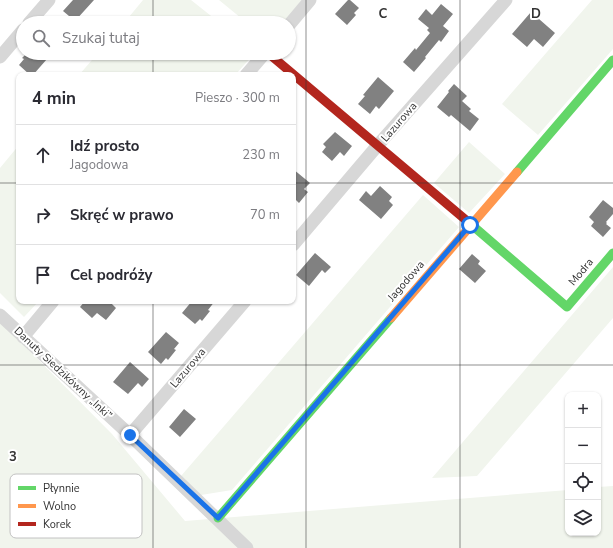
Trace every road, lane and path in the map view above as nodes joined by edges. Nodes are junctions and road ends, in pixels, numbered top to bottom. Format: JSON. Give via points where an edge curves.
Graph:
{"nodes":[{"id":1,"x":49,"y":0,"type":"edge"},
{"id":2,"x":310,"y":0,"type":"edge"},
{"id":3,"x":506,"y":0,"type":"edge"},
{"id":4,"x":35,"y":16,"type":"edge"},
{"id":5,"x":296,"y":17,"type":"edge"},
{"id":6,"x":16,"y":38,"type":"edge"},
{"id":7,"x":0,"y":57,"type":"edge"},
{"id":8,"x":259,"y":60,"type":"edge"},
{"id":9,"x":276,"y":60,"type":"edge"},
{"id":10,"x":613,"y":60,"type":"edge"},
{"id":11,"x":249,"y":72,"type":"edge"},
{"id":12,"x":291,"y":72,"type":"edge"},
{"id":13,"x":296,"y":76,"type":"edge"},
{"id":14,"x":378,"y":145,"type":"junction"},
{"id":15,"x":470,"y":225,"type":"junction"},
{"id":16,"x":296,"y":241,"type":"edge"},
{"id":17,"x":613,"y":253,"type":"edge"},
{"id":18,"x":50,"y":304,"type":"edge"},
{"id":19,"x":242,"y":304,"type":"edge"},
{"id":20,"x":0,"y":315,"type":"edge"},
{"id":21,"x":23,"y":337,"type":"junction"},
{"id":22,"x":130,"y":435,"type":"junction"},
{"id":23,"x":218,"y":518,"type":"junction"},
{"id":24,"x":247,"y":548,"type":"edge"}],
"edges":[{"from":1,"to":4,"type":"street"},
{"from":2,"to":5,"type":"street"},
{"from":3,"to":14,"type":"street","name":"Lazurowa"},
{"from":6,"to":7,"type":"street"},
{"from":8,"to":11,"type":"street"},
{"from":9,"to":12,"type":"street"},
{"from":10,"to":15,"type":"street","name":"Jagodowa"},
{"from":13,"to":14,"type":"street"},
{"from":14,"to":15,"type":"street"},
{"from":14,"to":16,"type":"street","name":"Lazurowa"},
{"from":15,"to":17,"type":"street","name":"Modra","via":[[567,307]]},
{"from":15,"to":23,"type":"street","name":"Jagodowa"},
{"from":18,"to":21,"type":"street"},
{"from":19,"to":22,"type":"street","name":"Lazurowa"},
{"from":20,"to":21,"type":"street","name":"Danuty Siedzikówny „Inki”"},
{"from":21,"to":22,"type":"street","name":"Danuty Siedzikówny „Inki”"},
{"from":22,"to":23,"type":"street","name":"Danuty Siedzikówny „Inki”"},
{"from":23,"to":24,"type":"street","name":"Danuty Siedzikówny „Inki”"}]}
